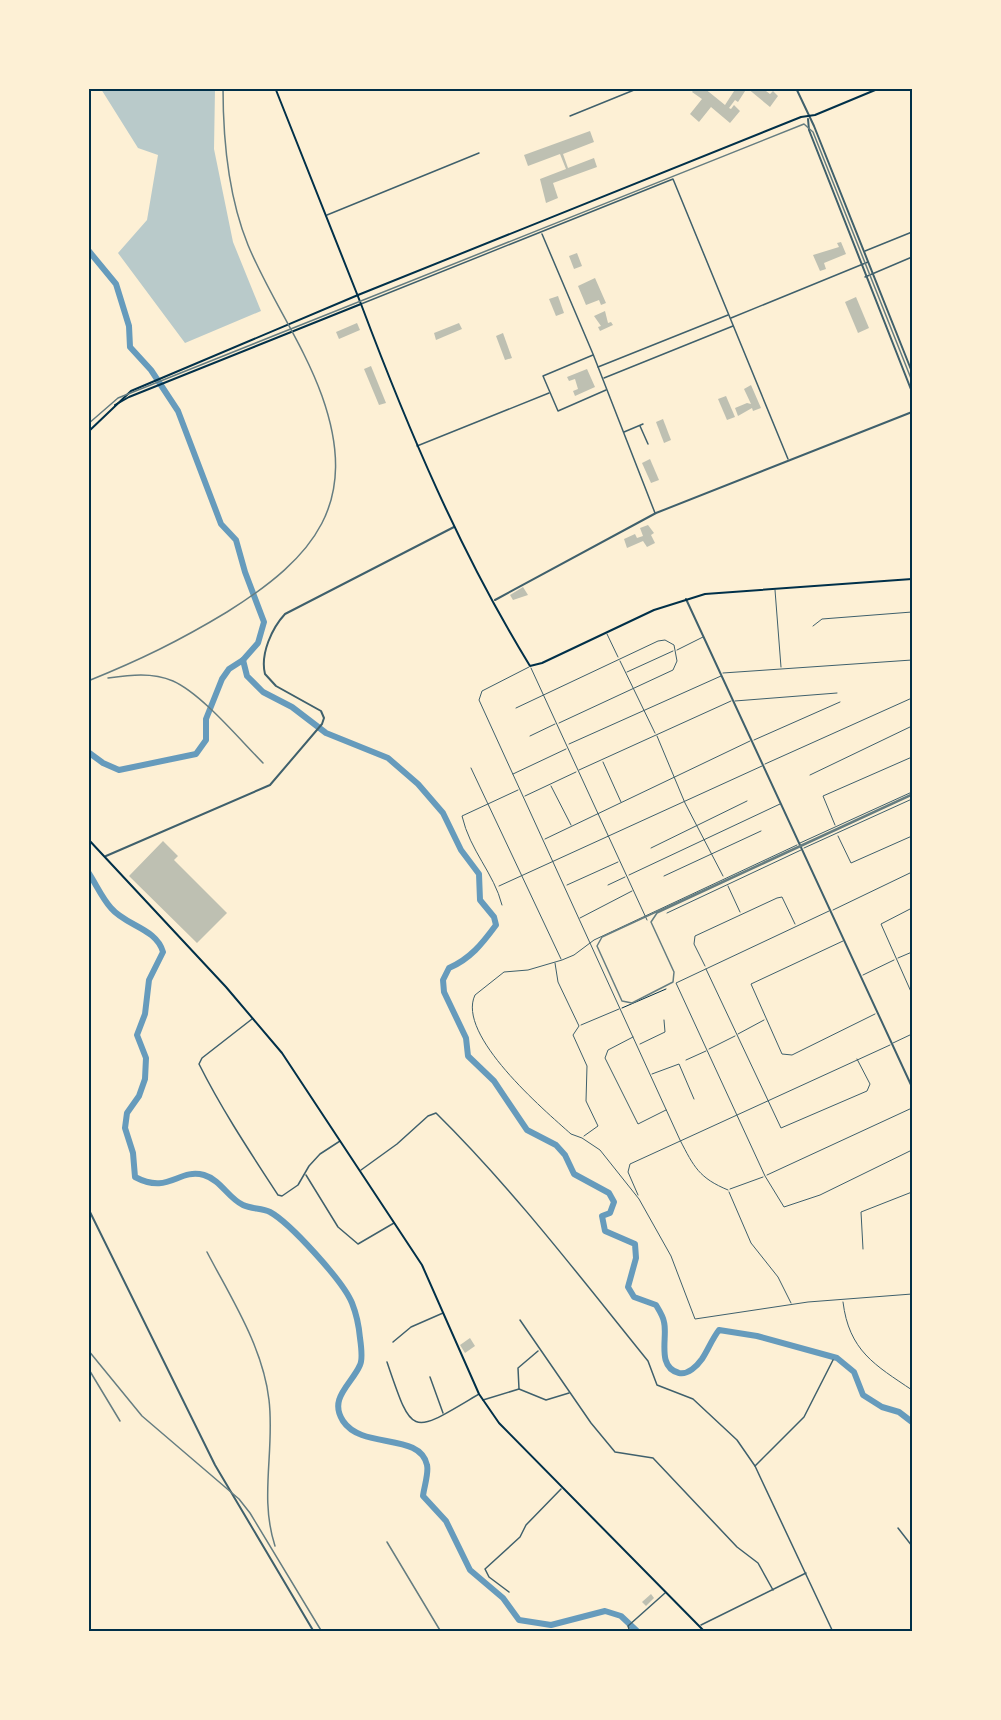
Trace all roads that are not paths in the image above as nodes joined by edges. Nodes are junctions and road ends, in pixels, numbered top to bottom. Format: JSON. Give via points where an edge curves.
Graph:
{"nodes":[{"id":1,"x":796,"y":88,"type":"edge"},
{"id":2,"x":880,"y":88,"type":"edge"},
{"id":3,"x":276,"y":89,"type":"edge"},
{"id":4,"x":637,"y":89,"type":"edge"},
{"id":5,"x":570,"y":116,"type":"dead end"},
{"id":6,"x":808,"y":116,"type":"junction"},
{"id":7,"x":479,"y":153,"type":"dead end"},
{"id":8,"x":327,"y":216,"type":"junction"},
{"id":9,"x":912,"y":232,"type":"edge"},
{"id":10,"x":542,"y":233,"type":"junction"},
{"id":11,"x":864,"y":252,"type":"junction"},
{"id":12,"x":912,"y":257,"type":"edge"},
{"id":13,"x":868,"y":262,"type":"junction"},
{"id":14,"x":860,"y":264,"type":"junction"},
{"id":15,"x":873,"y":274,"type":"junction"},
{"id":16,"x":865,"y":277,"type":"junction"},
{"id":17,"x":358,"y":295,"type":"junction"},
{"id":18,"x":361,"y":304,"type":"junction"},
{"id":19,"x":728,"y":315,"type":"junction"},
{"id":20,"x":730,"y":318,"type":"junction"},
{"id":21,"x":733,"y":326,"type":"junction"},
{"id":22,"x":593,"y":354,"type":"junction"},
{"id":23,"x":598,"y":367,"type":"junction"},
{"id":24,"x":912,"y":372,"type":"edge"},
{"id":25,"x":603,"y":379,"type":"junction"},
{"id":26,"x":607,"y":390,"type":"junction"},
{"id":27,"x":912,"y":392,"type":"edge"},
{"id":28,"x":550,"y":393,"type":"junction"},
{"id":29,"x":115,"y":405,"type":"junction"},
{"id":30,"x":912,"y":412,"type":"edge"},
{"id":31,"x":88,"y":432,"type":"edge"},
{"id":32,"x":624,"y":432,"type":"junction"},
{"id":33,"x":648,"y":444,"type":"dead end"},
{"id":34,"x":417,"y":446,"type":"junction"},
{"id":35,"x":789,"y":460,"type":"junction"},
{"id":36,"x":656,"y":513,"type":"junction"},
{"id":37,"x":454,"y":527,"type":"junction"},
{"id":38,"x":912,"y":579,"type":"edge"},
{"id":39,"x":774,"y":588,"type":"junction"},
{"id":40,"x":686,"y":599,"type":"junction"},
{"id":41,"x":495,"y":600,"type":"junction"},
{"id":42,"x":912,"y":612,"type":"edge"},
{"id":43,"x":813,"y":626,"type":"dead end"},
{"id":44,"x":606,"y":632,"type":"junction"},
{"id":45,"x":704,"y":637,"type":"junction"},
{"id":46,"x":675,"y":650,"type":"junction"},
{"id":47,"x":619,"y":659,"type":"junction"},
{"id":48,"x":912,"y":660,"type":"edge"},
{"id":49,"x":530,"y":666,"type":"junction"},
{"id":50,"x":781,"y":669,"type":"junction"},
{"id":51,"x":626,"y":672,"type":"junction"},
{"id":52,"x":722,"y":674,"type":"junction"},
{"id":53,"x":633,"y":688,"type":"junction"},
{"id":54,"x":837,"y":693,"type":"dead end"},
{"id":55,"x":543,"y":694,"type":"junction"},
{"id":56,"x":912,"y":698,"type":"edge"},
{"id":57,"x":733,"y":701,"type":"junction"},
{"id":58,"x":840,"y":702,"type":"dead end"},
{"id":59,"x":516,"y":708,"type":"dead end"},
{"id":60,"x":645,"y":711,"type":"junction"},
{"id":61,"x":557,"y":724,"type":"junction"},
{"id":62,"x":912,"y":726,"type":"edge"},
{"id":63,"x":656,"y":734,"type":"junction"},
{"id":64,"x":530,"y":736,"type":"dead end"},
{"id":65,"x":752,"y":740,"type":"junction"},
{"id":66,"x":567,"y":745,"type":"junction"},
{"id":67,"x":568,"y":748,"type":"junction"},
{"id":68,"x":912,"y":757,"type":"edge"},
{"id":69,"x":602,"y":759,"type":"junction"},
{"id":70,"x":764,"y":765,"type":"junction"},
{"id":71,"x":471,"y":768,"type":"dead end"},
{"id":72,"x":577,"y":771,"type":"junction"},
{"id":73,"x":513,"y":774,"type":"junction"},
{"id":74,"x":810,"y":775,"type":"dead end"},
{"id":75,"x":674,"y":778,"type":"junction"},
{"id":76,"x":551,"y":784,"type":"junction"},
{"id":77,"x":520,"y":789,"type":"junction"},
{"id":78,"x":912,"y":792,"type":"edge"},
{"id":79,"x":523,"y":797,"type":"junction"},
{"id":80,"x":912,"y":799,"type":"edge"},
{"id":81,"x":747,"y":801,"type":"dead end"},
{"id":82,"x":685,"y":802,"type":"junction"},
{"id":83,"x":781,"y":803,"type":"junction"},
{"id":84,"x":488,"y":804,"type":"junction"},
{"id":85,"x":622,"y":804,"type":"junction"},
{"id":86,"x":597,"y":815,"type":"junction"},
{"id":87,"x":697,"y":825,"type":"junction"},
{"id":88,"x":572,"y":827,"type":"junction"},
{"id":89,"x":836,"y":827,"type":"junction"},
{"id":90,"x":761,"y":831,"type":"dead end"},
{"id":91,"x":837,"y":834,"type":"junction"},
{"id":92,"x":912,"y":836,"type":"edge"},
{"id":93,"x":608,"y":838,"type":"junction"},
{"id":94,"x":88,"y":839,"type":"edge"},
{"id":95,"x":544,"y":840,"type":"junction"},
{"id":96,"x":704,"y":840,"type":"junction"},
{"id":97,"x":801,"y":843,"type":"junction"},
{"id":98,"x":651,"y":848,"type":"dead end"},
{"id":99,"x":804,"y":848,"type":"junction"},
{"id":100,"x":711,"y":855,"type":"junction"},
{"id":101,"x":106,"y":856,"type":"junction"},
{"id":102,"x":620,"y":862,"type":"junction"},
{"id":103,"x":555,"y":863,"type":"junction"},
{"id":104,"x":912,"y":872,"type":"edge"},
{"id":105,"x":627,"y":876,"type":"junction"},
{"id":106,"x":664,"y":876,"type":"dead end"},
{"id":107,"x":521,"y":878,"type":"junction"},
{"id":108,"x":724,"y":878,"type":"junction"},
{"id":109,"x":727,"y":884,"type":"junction"},
{"id":110,"x":608,"y":885,"type":"dead end"},
{"id":111,"x":499,"y":886,"type":"dead end"},
{"id":112,"x":565,"y":886,"type":"junction"},
{"id":113,"x":634,"y":890,"type":"junction"},
{"id":114,"x":501,"y":905,"type":"dead end"},
{"id":115,"x":912,"y":908,"type":"edge"},
{"id":116,"x":831,"y":911,"type":"junction"},
{"id":117,"x":667,"y":913,"type":"dead end"},
{"id":118,"x":741,"y":915,"type":"junction"},
{"id":119,"x":646,"y":916,"type":"junction"},
{"id":120,"x":580,"y":918,"type":"junction"},
{"id":121,"x":647,"y":920,"type":"dead end"},
{"id":122,"x":796,"y":926,"type":"junction"},
{"id":123,"x":844,"y":940,"type":"junction"},
{"id":124,"x":590,"y":944,"type":"junction"},
{"id":125,"x":912,"y":952,"type":"edge"},
{"id":126,"x":896,"y":959,"type":"junction"},
{"id":127,"x":562,"y":960,"type":"junction"},
{"id":128,"x":555,"y":962,"type":"junction"},
{"id":129,"x":705,"y":967,"type":"junction"},
{"id":130,"x":861,"y":976,"type":"junction"},
{"id":131,"x":912,"y":994,"type":"edge"},
{"id":132,"x":620,"y":1008,"type":"junction"},
{"id":133,"x":877,"y":1013,"type":"junction"},
{"id":134,"x":253,"y":1019,"type":"junction"},
{"id":135,"x":766,"y":1019,"type":"junction"},
{"id":136,"x":664,"y":1020,"type":"dead end"},
{"id":137,"x":579,"y":1026,"type":"junction"},
{"id":138,"x":912,"y":1034,"type":"edge"},
{"id":139,"x":737,"y":1035,"type":"junction"},
{"id":140,"x":634,"y":1036,"type":"junction"},
{"id":141,"x":891,"y":1044,"type":"junction"},
{"id":142,"x":638,"y":1045,"type":"junction"},
{"id":143,"x":708,"y":1050,"type":"junction"},
{"id":144,"x":857,"y":1059,"type":"junction"},
{"id":145,"x":686,"y":1060,"type":"dead end"},
{"id":146,"x":652,"y":1074,"type":"junction"},
{"id":147,"x":912,"y":1086,"type":"edge"},
{"id":148,"x":694,"y":1099,"type":"dead end"},
{"id":149,"x":767,"y":1101,"type":"junction"},
{"id":150,"x":912,"y":1108,"type":"edge"},
{"id":151,"x":668,"y":1110,"type":"junction"},
{"id":152,"x":737,"y":1114,"type":"junction"},
{"id":153,"x":582,"y":1137,"type":"junction"},
{"id":154,"x":680,"y":1140,"type":"junction"},
{"id":155,"x":340,"y":1141,"type":"junction"},
{"id":156,"x":912,"y":1150,"type":"edge"},
{"id":157,"x":361,"y":1170,"type":"junction"},
{"id":158,"x":305,"y":1174,"type":"junction"},
{"id":159,"x":765,"y":1176,"type":"junction"},
{"id":160,"x":728,"y":1190,"type":"junction"},
{"id":161,"x":912,"y":1192,"type":"edge"},
{"id":162,"x":638,"y":1197,"type":"junction"},
{"id":163,"x":88,"y":1208,"type":"edge"},
{"id":164,"x":395,"y":1222,"type":"junction"},
{"id":165,"x":863,"y":1249,"type":"dead end"},
{"id":166,"x":912,"y":1294,"type":"edge"},
{"id":167,"x":843,"y":1301,"type":"junction"},
{"id":168,"x":792,"y":1304,"type":"junction"},
{"id":169,"x":443,"y":1313,"type":"junction"},
{"id":170,"x":520,"y":1320,"type":"dead end"},
{"id":171,"x":393,"y":1342,"type":"dead end"},
{"id":172,"x":539,"y":1350,"type":"junction"},
{"id":173,"x":833,"y":1360,"type":"dead end"},
{"id":174,"x":387,"y":1362,"type":"dead end"},
{"id":175,"x":430,"y":1377,"type":"dead end"},
{"id":176,"x":519,"y":1389,"type":"junction"},
{"id":177,"x":912,"y":1390,"type":"edge"},
{"id":178,"x":570,"y":1393,"type":"junction"},
{"id":179,"x":479,"y":1394,"type":"junction"},
{"id":180,"x":483,"y":1400,"type":"junction"},
{"id":181,"x":444,"y":1414,"type":"junction"},
{"id":182,"x":755,"y":1466,"type":"junction"},
{"id":183,"x":562,"y":1487,"type":"junction"},
{"id":184,"x":898,"y":1528,"type":"dead end"},
{"id":185,"x":912,"y":1546,"type":"edge"},
{"id":186,"x":806,"y":1573,"type":"junction"},
{"id":187,"x":773,"y":1590,"type":"junction"},
{"id":188,"x":509,"y":1592,"type":"dead end"},
{"id":189,"x":665,"y":1593,"type":"junction"},
{"id":190,"x":700,"y":1626,"type":"junction"},
{"id":191,"x":314,"y":1632,"type":"edge"},
{"id":192,"x":630,"y":1632,"type":"edge"},
{"id":193,"x":705,"y":1632,"type":"edge"},
{"id":194,"x":833,"y":1632,"type":"edge"}],
"edges":[{"from":1,"to":6,"type":"street"},
{"from":2,"to":6,"type":"main road"},
{"from":3,"to":8,"type":"main road"},
{"from":4,"to":5,"type":"street"},
{"from":6,"to":11,"type":"street"},
{"from":6,"to":14,"type":"street","via":[[809,130]]},
{"from":6,"to":17,"type":"main road"},
{"from":7,"to":8,"type":"street"},
{"from":8,"to":17,"type":"main road"},
{"from":9,"to":11,"type":"street"},
{"from":10,"to":18,"type":"street"},
{"from":10,"to":19,"type":"street","via":[[673,179]]},
{"from":10,"to":22,"type":"street"},
{"from":11,"to":13,"type":"street"},
{"from":12,"to":15,"type":"street"},
{"from":13,"to":14,"type":"street"},
{"from":13,"to":15,"type":"street"},
{"from":14,"to":16,"type":"street"},
{"from":14,"to":20,"type":"street"},
{"from":15,"to":16,"type":"street"},
{"from":15,"to":24,"type":"street"},
{"from":16,"to":27,"type":"street"},
{"from":17,"to":18,"type":"main road"},
{"from":17,"to":29,"type":"main road","via":[[143,386]]},
{"from":18,"to":29,"type":"main road"},
{"from":18,"to":34,"type":"main road"},
{"from":19,"to":20,"type":"street"},
{"from":19,"to":23,"type":"street"},
{"from":20,"to":21,"type":"street"},
{"from":21,"to":25,"type":"street"},
{"from":21,"to":35,"type":"street"},
{"from":22,"to":23,"type":"street"},
{"from":22,"to":28,"type":"street","via":[[543,376]]},
{"from":23,"to":25,"type":"street"},
{"from":25,"to":26,"type":"street"},
{"from":26,"to":28,"type":"street","via":[[558,411]]},
{"from":26,"to":32,"type":"street"},
{"from":28,"to":34,"type":"street"},
{"from":29,"to":31,"type":"main road"},
{"from":30,"to":35,"type":"street"},
{"from":32,"to":33,"type":"street","via":[[641,424]]},
{"from":32,"to":36,"type":"street"},
{"from":34,"to":37,"type":"main road"},
{"from":35,"to":36,"type":"street"},
{"from":36,"to":41,"type":"street"},
{"from":37,"to":41,"type":"main road"},
{"from":37,"to":101,"type":"street","via":[[285,614],[276,625],[264,659],[265,674],[276,686],[324,715],[322,724],[270,785]]},
{"from":38,"to":39,"type":"main road"},
{"from":39,"to":40,"type":"main road"},
{"from":39,"to":50,"type":"lane"},
{"from":40,"to":44,"type":"main road"},
{"from":40,"to":45,"type":"street"},
{"from":41,"to":49,"type":"main road"},
{"from":42,"to":43,"type":"lane","via":[[822,619]]},
{"from":44,"to":47,"type":"lane"},
{"from":44,"to":49,"type":"main road"},
{"from":45,"to":46,"type":"lane"},
{"from":45,"to":52,"type":"street"},
{"from":46,"to":47,"type":"lane","via":[[665,640]]},
{"from":46,"to":51,"type":"lane"},
{"from":46,"to":53,"type":"lane","via":[[673,670]]},
{"from":47,"to":51,"type":"lane"},
{"from":47,"to":55,"type":"lane"},
{"from":48,"to":50,"type":"lane"},
{"from":49,"to":55,"type":"lane"},
{"from":49,"to":73,"type":"lane","via":[[479,696]]},
{"from":50,"to":52,"type":"lane"},
{"from":51,"to":53,"type":"lane"},
{"from":52,"to":57,"type":"street"},
{"from":52,"to":60,"type":"lane"},
{"from":53,"to":60,"type":"lane"},
{"from":53,"to":61,"type":"lane"},
{"from":54,"to":57,"type":"lane"},
{"from":55,"to":59,"type":"lane"},
{"from":55,"to":61,"type":"lane"},
{"from":56,"to":70,"type":"lane"},
{"from":57,"to":63,"type":"lane"},
{"from":57,"to":65,"type":"street"},
{"from":58,"to":65,"type":"lane"},
{"from":60,"to":63,"type":"lane"},
{"from":60,"to":66,"type":"lane"},
{"from":61,"to":64,"type":"lane"},
{"from":61,"to":66,"type":"lane"},
{"from":62,"to":74,"type":"lane"},
{"from":63,"to":69,"type":"lane"},
{"from":63,"to":75,"type":"lane"},
{"from":65,"to":70,"type":"street"},
{"from":65,"to":75,"type":"lane"},
{"from":66,"to":67,"type":"lane"},
{"from":67,"to":72,"type":"lane"},
{"from":67,"to":73,"type":"lane"},
{"from":68,"to":89,"type":"lane","via":[[824,796]]},
{"from":69,"to":72,"type":"lane"},
{"from":69,"to":85,"type":"lane"},
{"from":70,"to":82,"type":"lane"},
{"from":70,"to":83,"type":"street"},
{"from":71,"to":84,"type":"lane"},
{"from":72,"to":76,"type":"lane"},
{"from":72,"to":86,"type":"lane"},
{"from":73,"to":77,"type":"lane"},
{"from":75,"to":82,"type":"lane"},
{"from":75,"to":85,"type":"lane"},
{"from":76,"to":79,"type":"lane"},
{"from":76,"to":88,"type":"lane"},
{"from":77,"to":79,"type":"lane"},
{"from":77,"to":84,"type":"lane"},
{"from":78,"to":89,"type":"lane"},
{"from":79,"to":95,"type":"lane"},
{"from":80,"to":91,"type":"lane"},
{"from":81,"to":87,"type":"lane"},
{"from":82,"to":87,"type":"lane"},
{"from":82,"to":93,"type":"lane"},
{"from":83,"to":96,"type":"lane"},
{"from":83,"to":97,"type":"street"},
{"from":84,"to":107,"type":"lane"},
{"from":84,"to":114,"type":"lane","via":[[462,816],[475,853],[497,886]]},
{"from":85,"to":86,"type":"lane"},
{"from":86,"to":88,"type":"lane"},
{"from":86,"to":93,"type":"lane"},
{"from":87,"to":96,"type":"lane"},
{"from":87,"to":98,"type":"lane"},
{"from":88,"to":95,"type":"lane"},
{"from":89,"to":97,"type":"lane"},
{"from":90,"to":100,"type":"lane"},
{"from":91,"to":92,"type":"lane","via":[[851,863]]},
{"from":91,"to":99,"type":"lane"},
{"from":93,"to":102,"type":"lane"},
{"from":93,"to":103,"type":"lane"},
{"from":94,"to":101,"type":"main road"},
{"from":95,"to":103,"type":"lane"},
{"from":96,"to":100,"type":"lane"},
{"from":96,"to":105,"type":"lane"},
{"from":97,"to":99,"type":"street"},
{"from":97,"to":108,"type":"lane"},
{"from":99,"to":109,"type":"lane"},
{"from":99,"to":116,"type":"street"},
{"from":100,"to":106,"type":"lane"},
{"from":100,"to":108,"type":"lane"},
{"from":101,"to":134,"type":"main road"},
{"from":102,"to":105,"type":"lane"},
{"from":102,"to":112,"type":"lane"},
{"from":103,"to":107,"type":"lane"},
{"from":103,"to":112,"type":"lane"},
{"from":104,"to":116,"type":"lane"},
{"from":105,"to":110,"type":"lane"},
{"from":105,"to":113,"type":"lane"},
{"from":107,"to":111,"type":"lane"},
{"from":107,"to":127,"type":"lane"},
{"from":108,"to":119,"type":"lane"},
{"from":109,"to":117,"type":"lane"},
{"from":109,"to":118,"type":"lane"},
{"from":112,"to":120,"type":"lane"},
{"from":113,"to":119,"type":"lane"},
{"from":113,"to":120,"type":"lane"},
{"from":115,"to":126,"type":"lane","via":[[881,924]]},
{"from":116,"to":122,"type":"lane"},
{"from":116,"to":123,"type":"street"},
{"from":118,"to":122,"type":"lane","via":[[782,897]]},
{"from":118,"to":129,"type":"lane","via":[[695,936],[694,944]]},
{"from":119,"to":121,"type":"lane"},
{"from":119,"to":124,"type":"lane"},
{"from":120,"to":124,"type":"lane"},
{"from":122,"to":129,"type":"lane"},
{"from":123,"to":130,"type":"street"},
{"from":123,"to":135,"type":"lane","via":[[751,984]]},
{"from":124,"to":127,"type":"lane"},
{"from":124,"to":132,"type":"lane"},
{"from":125,"to":126,"type":"lane"},
{"from":126,"to":130,"type":"lane"},
{"from":126,"to":131,"type":"lane"},
{"from":127,"to":128,"type":"lane"},
{"from":128,"to":137,"type":"lane","via":[[558,982]]},
{"from":128,"to":153,"type":"lane","via":[[504,972],[479,990],[472,1001],[473,1018],[492,1054],[551,1116],[571,1134]]},
{"from":129,"to":139,"type":"lane"},
{"from":129,"to":143,"type":"lane","via":[[676,983]]},
{"from":130,"to":133,"type":"street"},
{"from":132,"to":137,"type":"lane"},
{"from":132,"to":140,"type":"lane"},
{"from":133,"to":135,"type":"lane","via":[[792,1055],[782,1054]]},
{"from":133,"to":141,"type":"street"},
{"from":134,"to":155,"type":"main road","via":[[282,1053]]},
{"from":134,"to":158,"type":"street","via":[[198,1064],[221,1109],[278,1195],[287,1193]]},
{"from":135,"to":139,"type":"lane"},
{"from":136,"to":142,"type":"lane","via":[[665,1032]]},
{"from":137,"to":153,"type":"lane","via":[[573,1035],[586,1066],[586,1101],[598,1126]]},
{"from":138,"to":141,"type":"lane"},
{"from":139,"to":143,"type":"lane"},
{"from":139,"to":149,"type":"lane"},
{"from":140,"to":142,"type":"lane"},
{"from":140,"to":151,"type":"lane","via":[[608,1050],[605,1058],[638,1124]]},
{"from":141,"to":144,"type":"lane"},
{"from":141,"to":147,"type":"street"},
{"from":142,"to":146,"type":"lane"},
{"from":143,"to":145,"type":"lane"},
{"from":143,"to":152,"type":"lane"},
{"from":144,"to":149,"type":"lane"},
{"from":144,"to":149,"type":"lane","via":[[870,1084],[867,1091],[780,1128]]},
{"from":146,"to":148,"type":"lane","via":[[679,1064]]},
{"from":146,"to":151,"type":"lane"},
{"from":149,"to":152,"type":"lane"},
{"from":150,"to":159,"type":"lane"},
{"from":151,"to":154,"type":"lane"},
{"from":152,"to":154,"type":"lane"},
{"from":152,"to":159,"type":"lane"},
{"from":153,"to":162,"type":"lane","via":[[600,1150]]},
{"from":154,"to":160,"type":"lane","via":[[706,1181]]},
{"from":154,"to":162,"type":"lane","via":[[627,1168]]},
{"from":155,"to":157,"type":"main road"},
{"from":155,"to":158,"type":"street","via":[[320,1154]]},
{"from":156,"to":159,"type":"lane","via":[[789,1207],[784,1207]]},
{"from":157,"to":164,"type":"main road"},
{"from":157,"to":182,"type":"street","via":[[436,1113],[470,1147],[648,1361],[657,1385],[705,1408],[737,1440]]},
{"from":158,"to":164,"type":"street","via":[[330,1215],[358,1244]]},
{"from":159,"to":160,"type":"lane"},
{"from":160,"to":168,"type":"lane","via":[[751,1243]]},
{"from":161,"to":165,"type":"lane","via":[[861,1212]]},
{"from":162,"to":168,"type":"lane","via":[[671,1256],[694,1318]]},
{"from":163,"to":191,"type":"street","via":[[215,1465]]},
{"from":164,"to":169,"type":"main road","via":[[422,1265]]},
{"from":166,"to":167,"type":"lane"},
{"from":167,"to":168,"type":"lane"},
{"from":167,"to":177,"type":"lane","via":[[855,1344],[868,1360]]},
{"from":169,"to":171,"type":"street","via":[[411,1327]]},
{"from":169,"to":179,"type":"main road"},
{"from":170,"to":172,"type":"street"},
{"from":172,"to":176,"type":"street","via":[[518,1368]]},
{"from":172,"to":178,"type":"street"},
{"from":173,"to":182,"type":"street","via":[[804,1417]]},
{"from":174,"to":181,"type":"street","via":[[398,1398],[414,1422],[424,1424]]},
{"from":175,"to":181,"type":"street"},
{"from":176,"to":178,"type":"street","via":[[546,1400]]},
{"from":176,"to":180,"type":"street"},
{"from":178,"to":187,"type":"street","via":[[615,1452],[653,1458],[737,1547],[758,1563]]},
{"from":179,"to":180,"type":"main road"},
{"from":179,"to":181,"type":"street"},
{"from":180,"to":183,"type":"main road","via":[[499,1423]]},
{"from":182,"to":186,"type":"street"},
{"from":183,"to":188,"type":"street","via":[[485,1569],[489,1577]]},
{"from":183,"to":189,"type":"main road"},
{"from":184,"to":185,"type":"street"},
{"from":186,"to":187,"type":"street"},
{"from":186,"to":194,"type":"street"},
{"from":187,"to":190,"type":"street"},
{"from":189,"to":190,"type":"main road"},
{"from":189,"to":192,"type":"street","via":[[628,1626]]},
{"from":190,"to":193,"type":"main road"}]}
